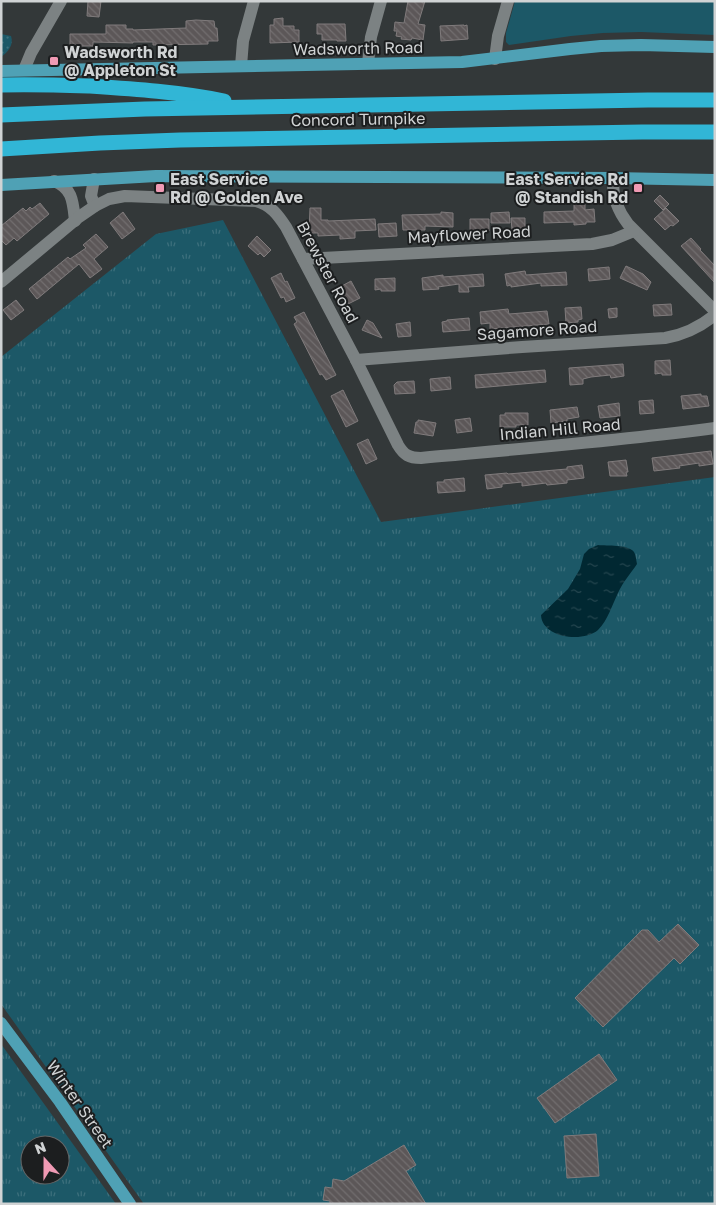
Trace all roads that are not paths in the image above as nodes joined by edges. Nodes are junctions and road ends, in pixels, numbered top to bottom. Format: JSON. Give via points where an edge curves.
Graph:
{"nodes":[{"id":1,"x":61,"y":1,"type":"edge"},
{"id":2,"x":254,"y":1,"type":"edge"},
{"id":3,"x":381,"y":1,"type":"edge"},
{"id":4,"x":508,"y":1,"type":"edge"},
{"id":5,"x":715,"y":47,"type":"edge"},
{"id":6,"x":495,"y":59,"type":"junction"},
{"id":7,"x":368,"y":63,"type":"junction"},
{"id":8,"x":241,"y":66,"type":"junction"},
{"id":9,"x":24,"y":70,"type":"junction"},
{"id":10,"x":1,"y":71,"type":"edge"},
{"id":11,"x":1,"y":85,"type":"edge"},
{"id":12,"x":715,"y":100,"type":"edge"},
{"id":13,"x":263,"y":106,"type":"junction"},
{"id":14,"x":1,"y":115,"type":"edge"},
{"id":15,"x":715,"y":132,"type":"edge"},
{"id":16,"x":1,"y":149,"type":"edge"},
{"id":17,"x":613,"y":178,"type":"junction"},
{"id":18,"x":94,"y":179,"type":"junction"},
{"id":19,"x":715,"y":180,"type":"edge"},
{"id":20,"x":54,"y":181,"type":"junction"},
{"id":21,"x":1,"y":184,"type":"edge"},
{"id":22,"x":95,"y":206,"type":"junction"},
{"id":23,"x":75,"y":221,"type":"junction"},
{"id":24,"x":634,"y":231,"type":"junction"},
{"id":25,"x":304,"y":259,"type":"junction"},
{"id":26,"x":1,"y":282,"type":"edge"},
{"id":27,"x":715,"y":311,"type":"edge"},
{"id":28,"x":715,"y":315,"type":"edge"},
{"id":29,"x":356,"y":360,"type":"junction"},
{"id":30,"x":715,"y":428,"type":"edge"},
{"id":31,"x":409,"y":457,"type":"joint"},
{"id":32,"x":1,"y":1023,"type":"edge"},
{"id":33,"x":130,"y":1204,"type":"edge"}],
"edges":[{"from":1,"to":9,"type":"street"},
{"from":2,"to":8,"type":"street","via":[[244,36]]},
{"from":3,"to":7,"type":"street"},
{"from":4,"to":6,"type":"street"},
{"from":5,"to":6,"type":"main road","name":"Wadsworth Road","via":[[601,46]]},
{"from":6,"to":7,"type":"main road","name":"Wadsworth Road"},
{"from":7,"to":8,"type":"main road","name":"Wadsworth Road"},
{"from":8,"to":9,"type":"main road","name":"Wadsworth Road"},
{"from":9,"to":10,"type":"main road","name":"Wadsworth Road"},
{"from":11,"to":13,"type":"highway","via":[[125,88]]},
{"from":12,"to":13,"type":"highway","name":"Concord Turnpike"},
{"from":13,"to":14,"type":"highway","name":"Concord Turnpike"},
{"from":15,"to":16,"type":"highway","name":"Concord Turnpike","via":[[180,140]]},
{"from":17,"to":18,"type":"main road","via":[[149,176]]},
{"from":17,"to":19,"type":"main road"},
{"from":17,"to":24,"type":"street","via":[[616,205]]},
{"from":18,"to":20,"type":"main road"},
{"from":18,"to":22,"type":"street","via":[[91,196]]},
{"from":20,"to":21,"type":"main road"},
{"from":20,"to":23,"type":"street","via":[[64,186],[71,196]]},
{"from":22,"to":23,"type":"street","name":"Brewster Road"},
{"from":22,"to":25,"type":"street","name":"Brewster Road","via":[[125,196],[261,202],[280,218]]},
{"from":23,"to":26,"type":"street","name":"Brewster Road"},
{"from":24,"to":25,"type":"street","name":"Mayflower Road","via":[[597,244]]},
{"from":24,"to":27,"type":"street"},
{"from":25,"to":29,"type":"street","name":"Brewster Road"},
{"from":28,"to":29,"type":"street","name":"Sagamore Road","via":[[687,332],[665,338]]},
{"from":29,"to":31,"type":"street","name":"Brewster Road","via":[[398,445]]},
{"from":30,"to":31,"type":"street","name":"Indian Hill Road","via":[[510,450]]},
{"from":32,"to":33,"type":"main road","name":"Winter Street"}]}
